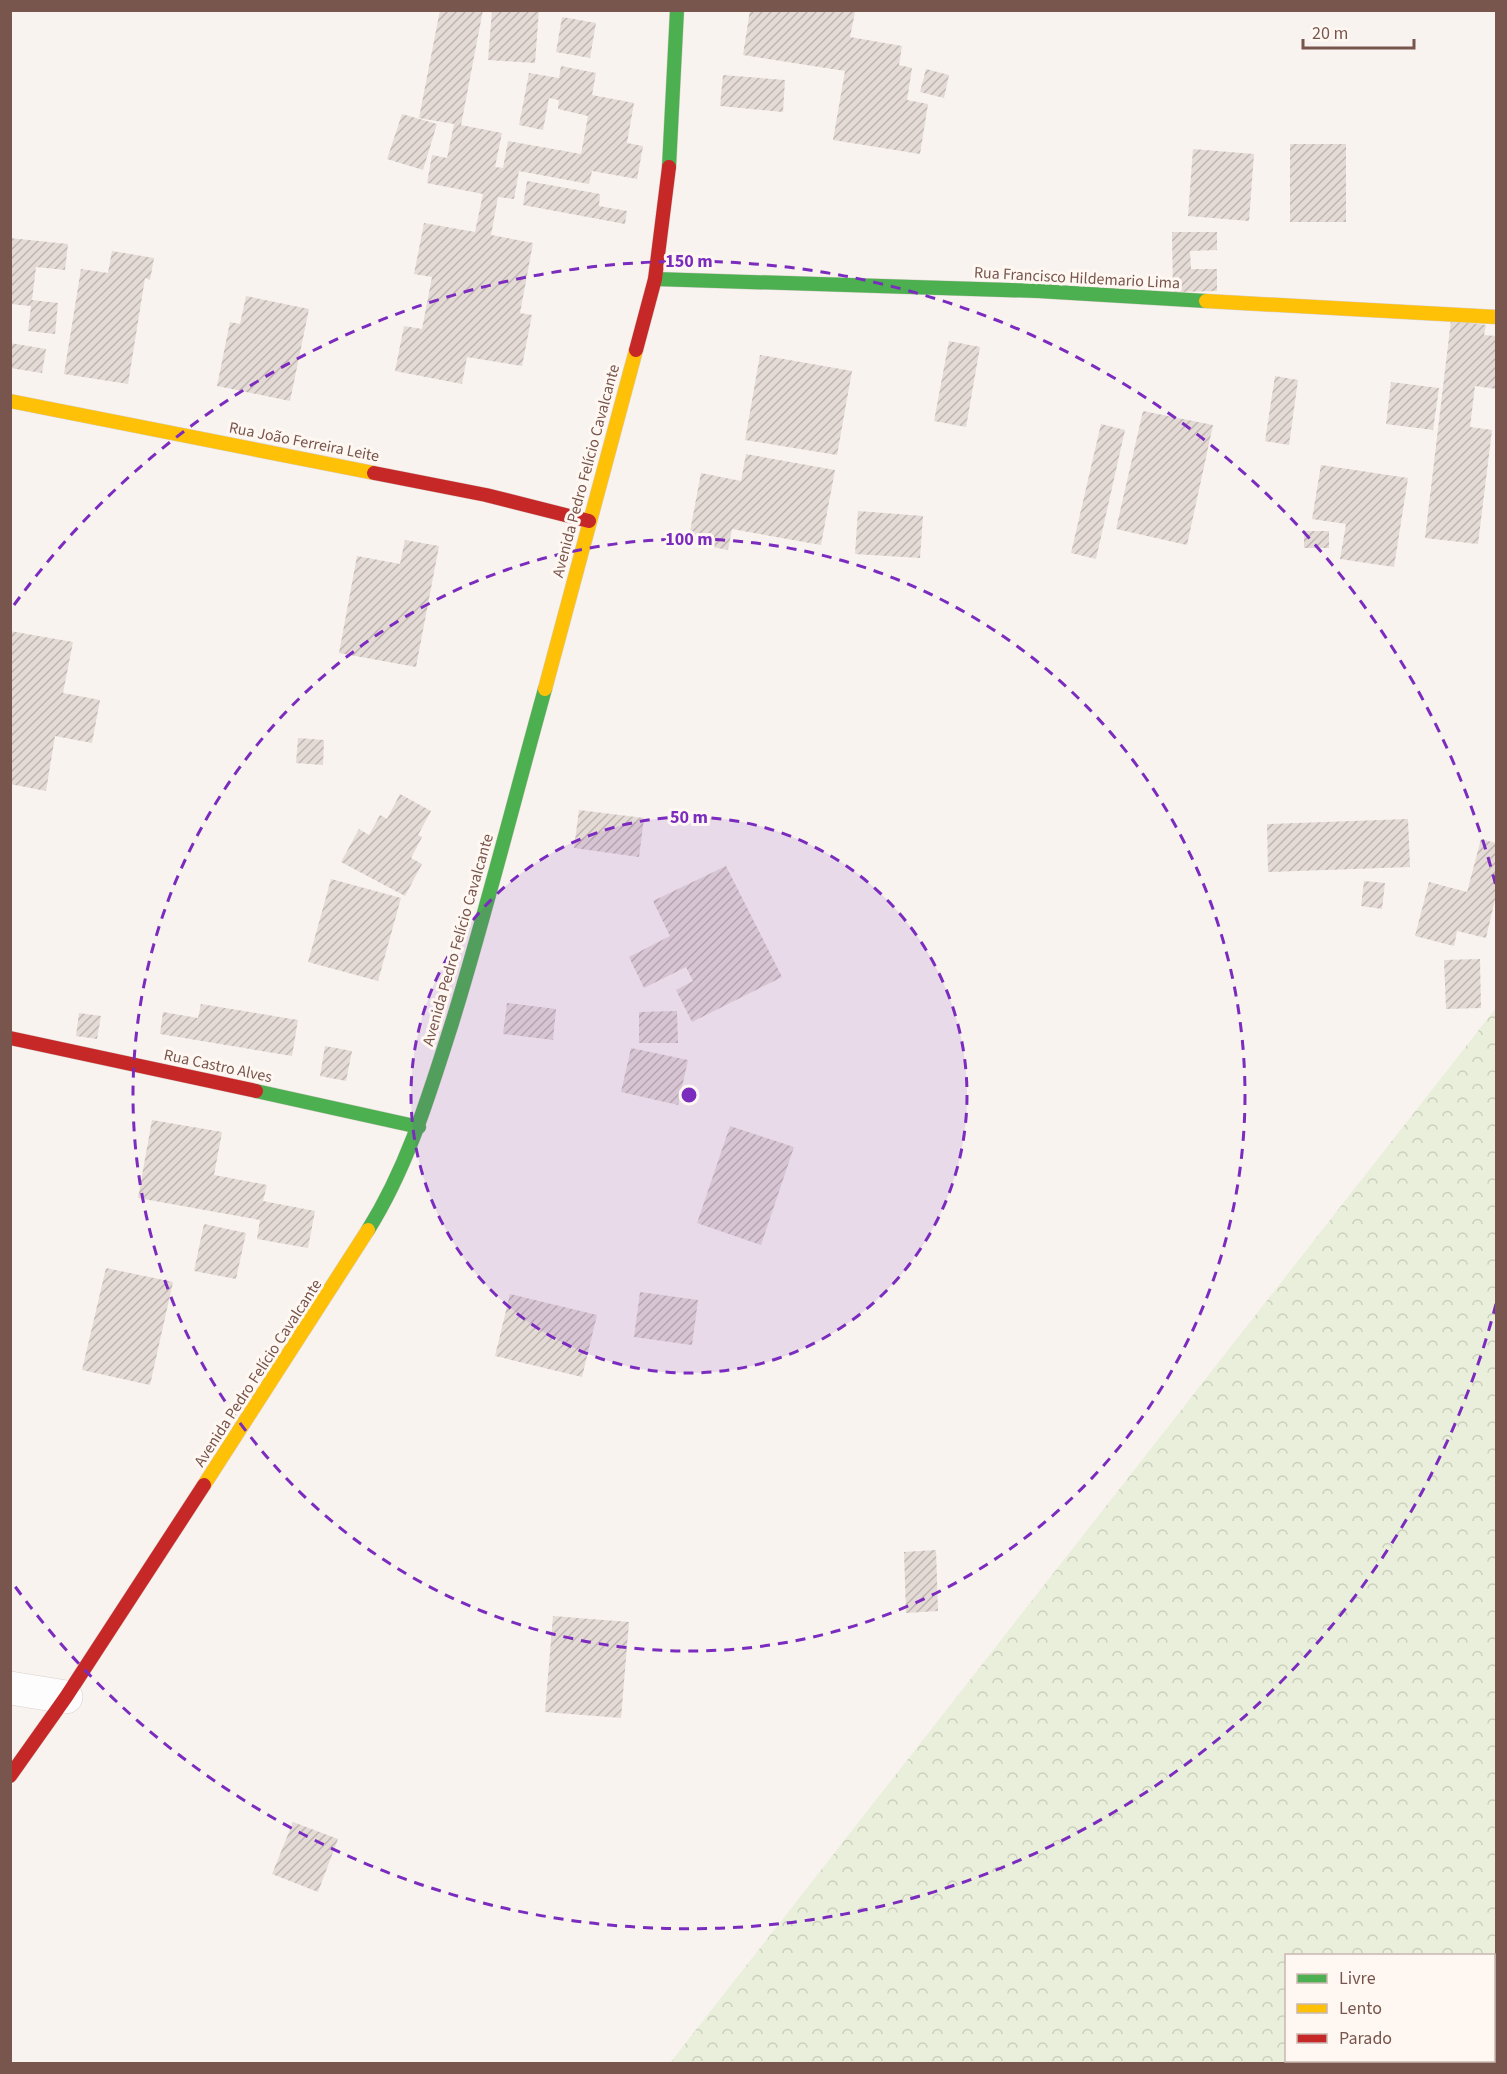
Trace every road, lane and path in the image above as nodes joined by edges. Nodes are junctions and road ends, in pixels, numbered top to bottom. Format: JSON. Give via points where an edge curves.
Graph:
{"nodes":[{"id":1,"x":677,"y":10,"type":"edge"},
{"id":2,"x":655,"y":279,"type":"junction"},
{"id":3,"x":1497,"y":317,"type":"edge"},
{"id":4,"x":10,"y":400,"type":"edge"},
{"id":5,"x":589,"y":521,"type":"junction"},
{"id":6,"x":10,"y":1038,"type":"edge"},
{"id":7,"x":419,"y":1127,"type":"junction"},
{"id":8,"x":10,"y":1688,"type":"edge"},
{"id":9,"x":66,"y":1697,"type":"junction"},
{"id":10,"x":10,"y":1776,"type":"edge"}],
"edges":[{"from":1,"to":2,"type":"street","name":"Avenida Pedro Felício Cavalcante","via":[[671,147]]},
{"from":2,"to":3,"type":"street","name":"Rua Francisco Hildemario Lima","via":[[1038,291]]},
{"from":2,"to":5,"type":"street","name":"Avenida Pedro Felício Cavalcante"},
{"from":4,"to":5,"type":"street","name":"Rua João Ferreira Leite","via":[[486,495]]},
{"from":5,"to":7,"type":"street","name":"Avenida Pedro Felício Cavalcante","via":[[472,958]]},
{"from":6,"to":7,"type":"street","name":"Rua Castro Alves"},
{"from":7,"to":9,"type":"street","name":"Avenida Pedro Felício Cavalcante","via":[[382,1207],[262,1399]]},
{"from":8,"to":9,"type":"street"},
{"from":9,"to":10,"type":"street","name":"Avenida Pedro Felício Cavalcante"}]}
